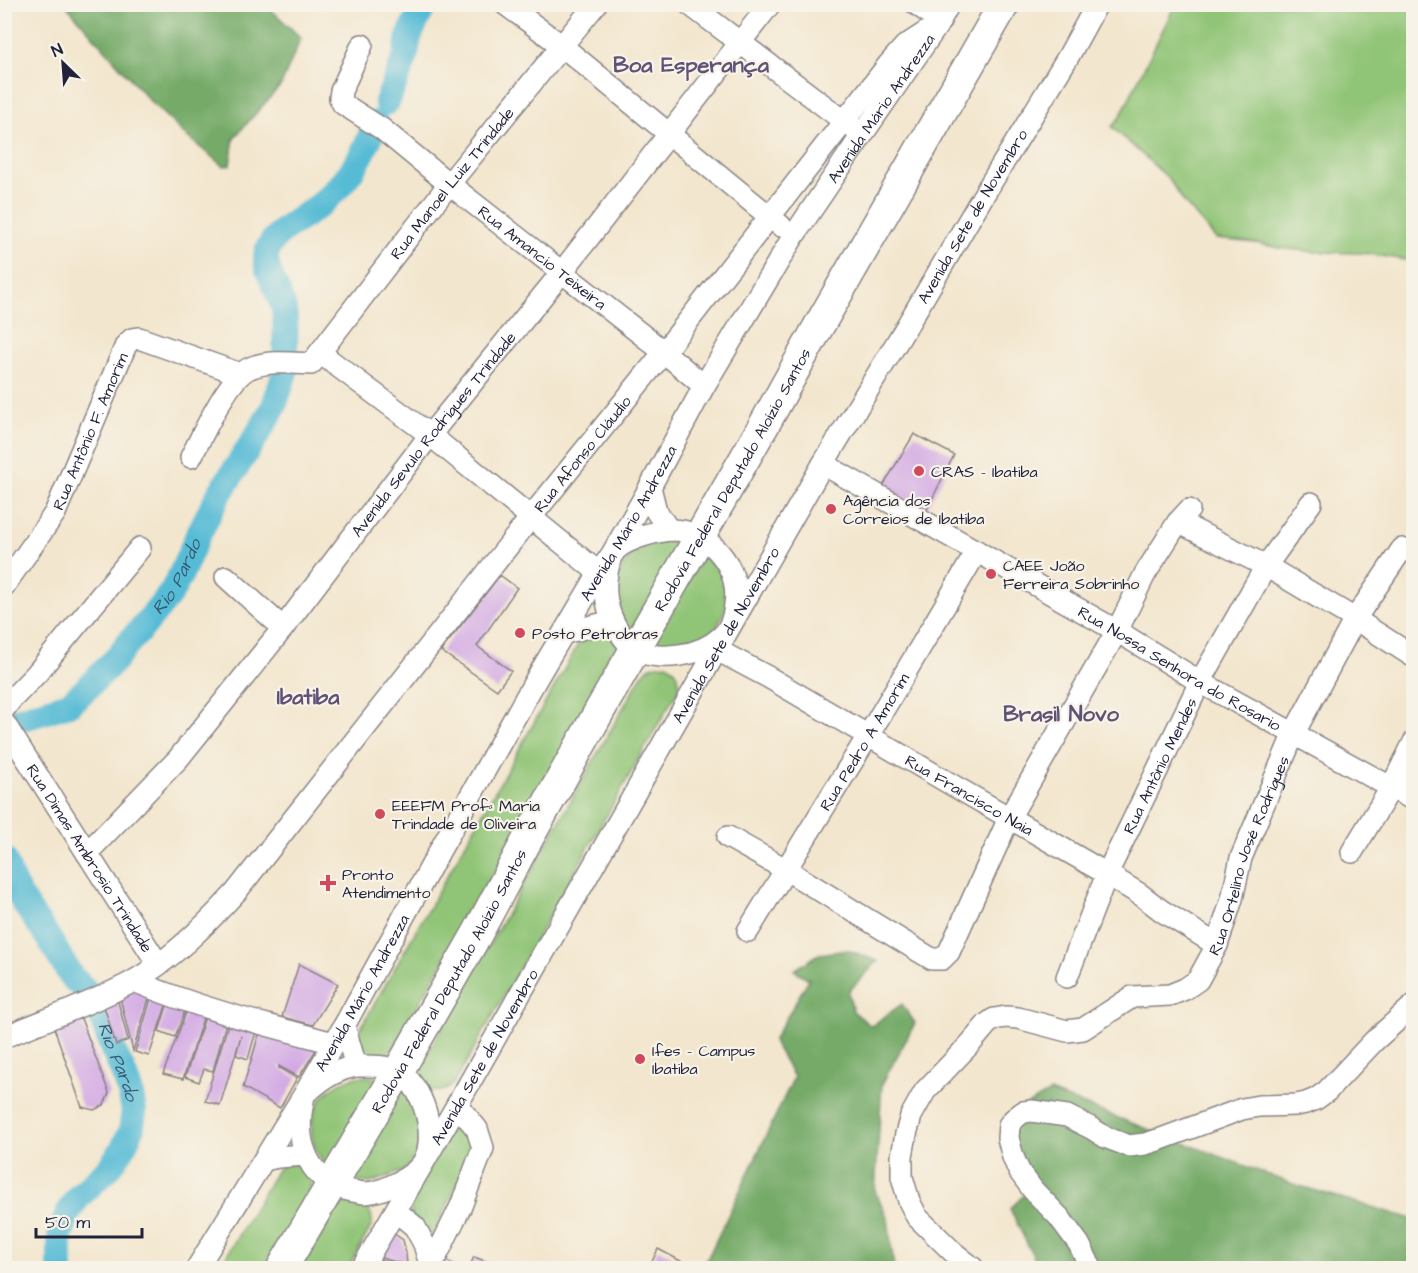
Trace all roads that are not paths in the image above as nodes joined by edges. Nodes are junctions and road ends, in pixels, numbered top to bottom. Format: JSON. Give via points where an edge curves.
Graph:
{"nodes":[{"id":1,"x":505,"y":4,"type":"edge"},
{"id":2,"x":596,"y":4,"type":"edge"},
{"id":3,"x":689,"y":4,"type":"edge"},
{"id":4,"x":770,"y":4,"type":"edge"},
{"id":5,"x":916,"y":4,"type":"edge"},
{"id":6,"x":1004,"y":4,"type":"edge"},
{"id":7,"x":1097,"y":4,"type":"edge"},
{"id":8,"x":942,"y":17,"type":"edge"},
{"id":9,"x":739,"y":43,"type":"junction"},
{"id":10,"x":362,"y":45,"type":"dead end"},
{"id":11,"x":562,"y":46,"type":"junction"},
{"id":12,"x":853,"y":128,"type":"junction"},
{"id":13,"x":669,"y":134,"type":"junction"},
{"id":14,"x":449,"y":184,"type":"junction"},
{"id":15,"x":770,"y":217,"type":"junction"},
{"id":16,"x":793,"y":237,"type":"junction"},
{"id":17,"x":562,"y":272,"type":"junction"},
{"id":18,"x":664,"y":352,"type":"junction"},
{"id":19,"x":305,"y":361,"type":"junction"},
{"id":20,"x":240,"y":374,"type":"junction"},
{"id":21,"x":704,"y":386,"type":"junction"},
{"id":22,"x":430,"y":435,"type":"junction"},
{"id":23,"x":191,"y":457,"type":"dead end"},
{"id":24,"x":823,"y":464,"type":"junction"},
{"id":25,"x":650,"y":487,"type":"junction"},
{"id":26,"x":1311,"y":503,"type":"dead end"},
{"id":27,"x":531,"y":517,"type":"junction"},
{"id":28,"x":669,"y":530,"type":"junction"},
{"id":29,"x":779,"y":542,"type":"junction"},
{"id":30,"x":709,"y":544,"type":"junction"},
{"id":31,"x":140,"y":548,"type":"dead end"},
{"id":32,"x":1402,"y":549,"type":"dead end"},
{"id":33,"x":977,"y":550,"type":"junction"},
{"id":34,"x":612,"y":554,"type":"junction"},
{"id":35,"x":1266,"y":566,"type":"junction"},
{"id":36,"x":599,"y":573,"type":"junction"},
{"id":37,"x":226,"y":577,"type":"dead end"},
{"id":38,"x":4,"y":586,"type":"edge"},
{"id":39,"x":1355,"y":619,"type":"junction"},
{"id":40,"x":613,"y":621,"type":"junction"},
{"id":41,"x":284,"y":628,"type":"junction"},
{"id":42,"x":729,"y":629,"type":"junction"},
{"id":43,"x":1117,"y":631,"type":"junction"},
{"id":44,"x":564,"y":633,"type":"junction"},
{"id":45,"x":636,"y":650,"type":"junction"},
{"id":46,"x":717,"y":650,"type":"junction"},
{"id":47,"x":672,"y":656,"type":"junction"},
{"id":48,"x":1413,"y":657,"type":"edge"},
{"id":49,"x":1200,"y":682,"type":"junction"},
{"id":50,"x":693,"y":691,"type":"junction"},
{"id":51,"x":4,"y":709,"type":"edge"},
{"id":52,"x":9,"y":729,"type":"edge"},
{"id":53,"x":1293,"y":733,"type":"junction"},
{"id":54,"x":868,"y":736,"type":"junction"},
{"id":55,"x":1413,"y":742,"type":"edge"},
{"id":56,"x":1391,"y":788,"type":"junction"},
{"id":57,"x":1413,"y":800,"type":"edge"},
{"id":58,"x":1009,"y":818,"type":"junction"},
{"id":59,"x":728,"y":837,"type":"dead end"},
{"id":60,"x":87,"y":852,"type":"junction"},
{"id":61,"x":1352,"y":852,"type":"dead end"},
{"id":62,"x":785,"y":869,"type":"junction"},
{"id":63,"x":1107,"y":874,"type":"junction"},
{"id":64,"x":748,"y":931,"type":"dead end"},
{"id":65,"x":1217,"y":945,"type":"junction"},
{"id":66,"x":158,"y":964,"type":"junction"},
{"id":67,"x":1067,"y":977,"type":"dead end"},
{"id":68,"x":134,"y":981,"type":"junction"},
{"id":69,"x":1413,"y":1005,"type":"edge"},
{"id":70,"x":339,"y":1034,"type":"junction"},
{"id":71,"x":4,"y":1037,"type":"edge"},
{"id":72,"x":356,"y":1066,"type":"junction"},
{"id":73,"x":398,"y":1072,"type":"junction"},
{"id":74,"x":305,"y":1093,"type":"junction"},
{"id":75,"x":458,"y":1105,"type":"junction"},
{"id":76,"x":305,"y":1155,"type":"junction"},
{"id":77,"x":264,"y":1160,"type":"junction"},
{"id":78,"x":424,"y":1162,"type":"junction"},
{"id":79,"x":332,"y":1185,"type":"junction"},
{"id":80,"x":365,"y":1193,"type":"junction"},
{"id":81,"x":387,"y":1216,"type":"junction"},
{"id":82,"x":431,"y":1268,"type":"edge"},
{"id":83,"x":197,"y":1269,"type":"edge"},
{"id":84,"x":282,"y":1269,"type":"edge"},
{"id":85,"x":362,"y":1269,"type":"edge"},
{"id":86,"x":973,"y":1269,"type":"edge"},
{"id":87,"x":1091,"y":1269,"type":"edge"}],
"edges":[{"from":1,"to":11,"type":"street"},
{"from":2,"to":11,"type":"street","name":"Rua Manoel Luiz Trindade"},
{"from":3,"to":9,"type":"street"},
{"from":4,"to":9,"type":"street","name":"Avenida Sevulo Rodrigues Trindade"},
{"from":5,"to":8,"type":"street"},
{"from":6,"to":30,"type":"highway","name":"Rodovia Federal Deputado Aloízio Santos","via":[[764,425]]},
{"from":7,"to":24,"type":"street","name":"Avenida Sete de Novembro"},
{"from":8,"to":12,"type":"street","name":"Rua Afonso Cláudio","via":[[889,64]]},
{"from":9,"to":12,"type":"street"},
{"from":9,"to":13,"type":"street","name":"Avenida Sevulo Rodrigues Trindade"},
{"from":10,"to":14,"type":"street","name":"Rua Amancio Teixeira","via":[[340,98]]},
{"from":11,"to":13,"type":"street"},
{"from":11,"to":14,"type":"street","name":"Rua Manoel Luiz Trindade"},
{"from":12,"to":15,"type":"street","name":"Rua Afonso Cláudio"},
{"from":12,"to":16,"type":"street","name":"Avenida Mário Andrezza"},
{"from":13,"to":15,"type":"street"},
{"from":13,"to":17,"type":"street","name":"Avenida Sevulo Rodrigues Trindade"},
{"from":14,"to":17,"type":"street","name":"Rua Amancio Teixeira"},
{"from":14,"to":19,"type":"street","name":"Rua Manoel Luiz Trindade"},
{"from":15,"to":16,"type":"street"},
{"from":15,"to":18,"type":"street","name":"Rua Afonso Cláudio"},
{"from":16,"to":21,"type":"street","name":"Avenida Mário Andrezza"},
{"from":17,"to":18,"type":"street","name":"Rua Amancio Teixeira"},
{"from":17,"to":22,"type":"street","name":"Avenida Sevulo Rodrigues Trindade"},
{"from":18,"to":21,"type":"street","name":"Rua Amancio Teixeira"},
{"from":18,"to":27,"type":"street","name":"Rua Afonso Cláudio"},
{"from":19,"to":20,"type":"street","via":[[261,364]]},
{"from":19,"to":22,"type":"street"},
{"from":20,"to":23,"type":"street"},
{"from":20,"to":38,"type":"street","name":"Rua Antônio F. Amorim","via":[[139,338],[132,339],[126,345],[55,513]]},
{"from":21,"to":25,"type":"street","name":"Avenida Mário Andrezza"},
{"from":22,"to":27,"type":"street"},
{"from":22,"to":41,"type":"street","name":"Avenida Sevulo Rodrigues Trindade"},
{"from":24,"to":29,"type":"street","name":"Avenida Sete de Novembro"},
{"from":24,"to":33,"type":"street","name":"Rua Nossa Senhora do Rosario"},
{"from":25,"to":28,"type":"street","via":[[656,510]]},
{"from":25,"to":34,"type":"street","name":"Avenida Mário Andrezza"},
{"from":26,"to":35,"type":"street","name":"Rua Antônio Mendes"},
{"from":27,"to":36,"type":"street"},
{"from":27,"to":66,"type":"street","name":"Rua Afonso Cláudio","via":[[236,891],[192,938]]},
{"from":28,"to":30,"type":"street","via":[[685,531]]},
{"from":28,"to":34,"type":"street","via":[[638,537]]},
{"from":29,"to":30,"type":"street","via":[[754,563],[730,560]]},
{"from":29,"to":42,"type":"street","name":"Avenida Sete de Novembro"},
{"from":30,"to":42,"type":"street","via":[[728,564],[734,580],[736,597]]},
{"from":30,"to":45,"type":"highway","name":"Rodovia Federal Deputado Aloízio Santos"},
{"from":31,"to":51,"type":"street"},
{"from":32,"to":39,"type":"street","name":"Rua Ortelino José Rodrigues"},
{"from":33,"to":43,"type":"street","name":"Rua Nossa Senhora do Rosario"},
{"from":33,"to":54,"type":"street","name":"Rua Pedro A Amorim"},
{"from":34,"to":36,"type":"street","name":"Avenida Mário Andrezza"},
{"from":34,"to":40,"type":"street","via":[[605,588]]},
{"from":35,"to":39,"type":"street"},
{"from":35,"to":43,"type":"street","via":[[1183,516],[1145,574]]},
{"from":35,"to":49,"type":"street","name":"Rua Antônio Mendes"},
{"from":36,"to":44,"type":"street","name":"Avenida Mário Andrezza"},
{"from":37,"to":41,"type":"street"},
{"from":39,"to":48,"type":"street"},
{"from":39,"to":53,"type":"street","name":"Rua Ortelino José Rodrigues"},
{"from":40,"to":44,"type":"street"},
{"from":40,"to":45,"type":"street"},
{"from":41,"to":60,"type":"street","name":"Avenida Sevulo Rodrigues Trindade","via":[[178,759]]},
{"from":42,"to":46,"type":"street","name":"Avenida Sete de Novembro"},
{"from":42,"to":47,"type":"street","via":[[710,646]]},
{"from":43,"to":49,"type":"street","name":"Rua Nossa Senhora do Rosario"},
{"from":43,"to":58,"type":"street"},
{"from":44,"to":70,"type":"street","name":"Avenida Mário Andrezza"},
{"from":45,"to":47,"type":"street"},
{"from":45,"to":73,"type":"highway","name":"Rodovia Federal Deputado Aloízio Santos"},
{"from":46,"to":50,"type":"street","name":"Avenida Sete de Novembro"},
{"from":46,"to":54,"type":"street","name":"Rua Francisco Naia"},
{"from":47,"to":50,"type":"street"},
{"from":49,"to":53,"type":"street","name":"Rua Nossa Senhora do Rosario"},
{"from":49,"to":63,"type":"street","name":"Rua Antônio Mendes"},
{"from":50,"to":75,"type":"street","name":"Avenida Sete de Novembro"},
{"from":52,"to":60,"type":"street","name":"Rua Dimas Ambrosio Trindade"},
{"from":53,"to":56,"type":"street","name":"Rua Nossa Senhora do Rosario"},
{"from":53,"to":65,"type":"street","name":"Rua Ortelino José Rodrigues","via":[[1241,858]]},
{"from":54,"to":58,"type":"street","name":"Rua Francisco Naia"},
{"from":54,"to":62,"type":"street","name":"Rua Pedro A Amorim"},
{"from":55,"to":56,"type":"street"},
{"from":56,"to":57,"type":"street","name":"Rua Nossa Senhora do Rosario"},
{"from":56,"to":61,"type":"street"},
{"from":58,"to":62,"type":"street","via":[[949,952],[942,959],[932,959]]},
{"from":58,"to":63,"type":"street","name":"Rua Francisco Naia"},
{"from":59,"to":62,"type":"street"},
{"from":60,"to":66,"type":"street","name":"Rua Dimas Ambrosio Trindade"},
{"from":62,"to":64,"type":"street","name":"Rua Pedro A Amorim"},
{"from":63,"to":65,"type":"street","name":"Rua Francisco Naia"},
{"from":63,"to":67,"type":"street","name":"Rua Antônio Mendes"},
{"from":65,"to":86,"type":"street","name":"Rua Ortelino José Rodrigues","via":[[1198,980],[1185,989],[1170,995],[1132,997],[1083,1029],[1067,1031],[1018,1018],[994,1019],[925,1091],[906,1134],[902,1177],[917,1217]]},
{"from":66,"to":68,"type":"street","name":"Rua Afonso Cláudio"},
{"from":68,"to":70,"type":"street","via":[[216,1011]]},
{"from":68,"to":71,"type":"street","name":"Rua Afonso Cláudio"},
{"from":69,"to":87,"type":"street","via":[[1327,1091],[1306,1103],[1242,1109],[1161,1139],[1129,1146],[1067,1116],[1032,1111],[1014,1119],[1008,1138],[1019,1171],[1079,1244]]},
{"from":70,"to":72,"type":"street"},
{"from":70,"to":74,"type":"street","name":"Avenida Mário Andrezza"},
{"from":72,"to":73,"type":"street"},
{"from":72,"to":74,"type":"street","via":[[333,1073]]},
{"from":73,"to":78,"type":"street","via":[[415,1089],[425,1109],[429,1130]]},
{"from":73,"to":79,"type":"highway","name":"Rodovia Federal Deputado Aloízio Santos"},
{"from":74,"to":76,"type":"street","via":[[300,1130]]},
{"from":74,"to":77,"type":"street","name":"Avenida Mário Andrezza"},
{"from":75,"to":78,"type":"street","name":"Avenida Sete de Novembro"},
{"from":75,"to":82,"type":"street","via":[[477,1129],[483,1148]]},
{"from":76,"to":77,"type":"street"},
{"from":76,"to":79,"type":"street"},
{"from":77,"to":83,"type":"street","name":"Avenida Mário Andrezza"},
{"from":78,"to":80,"type":"street","via":[[391,1186]]},
{"from":78,"to":81,"type":"street","name":"Avenida Sete de Novembro"},
{"from":79,"to":80,"type":"street"},
{"from":79,"to":84,"type":"highway","name":"Rodovia Federal Deputado Aloízio Santos"},
{"from":80,"to":81,"type":"street"},
{"from":81,"to":82,"type":"street","via":[[415,1227]]},
{"from":81,"to":85,"type":"street","name":"Avenida Sete de Novembro"}]}
